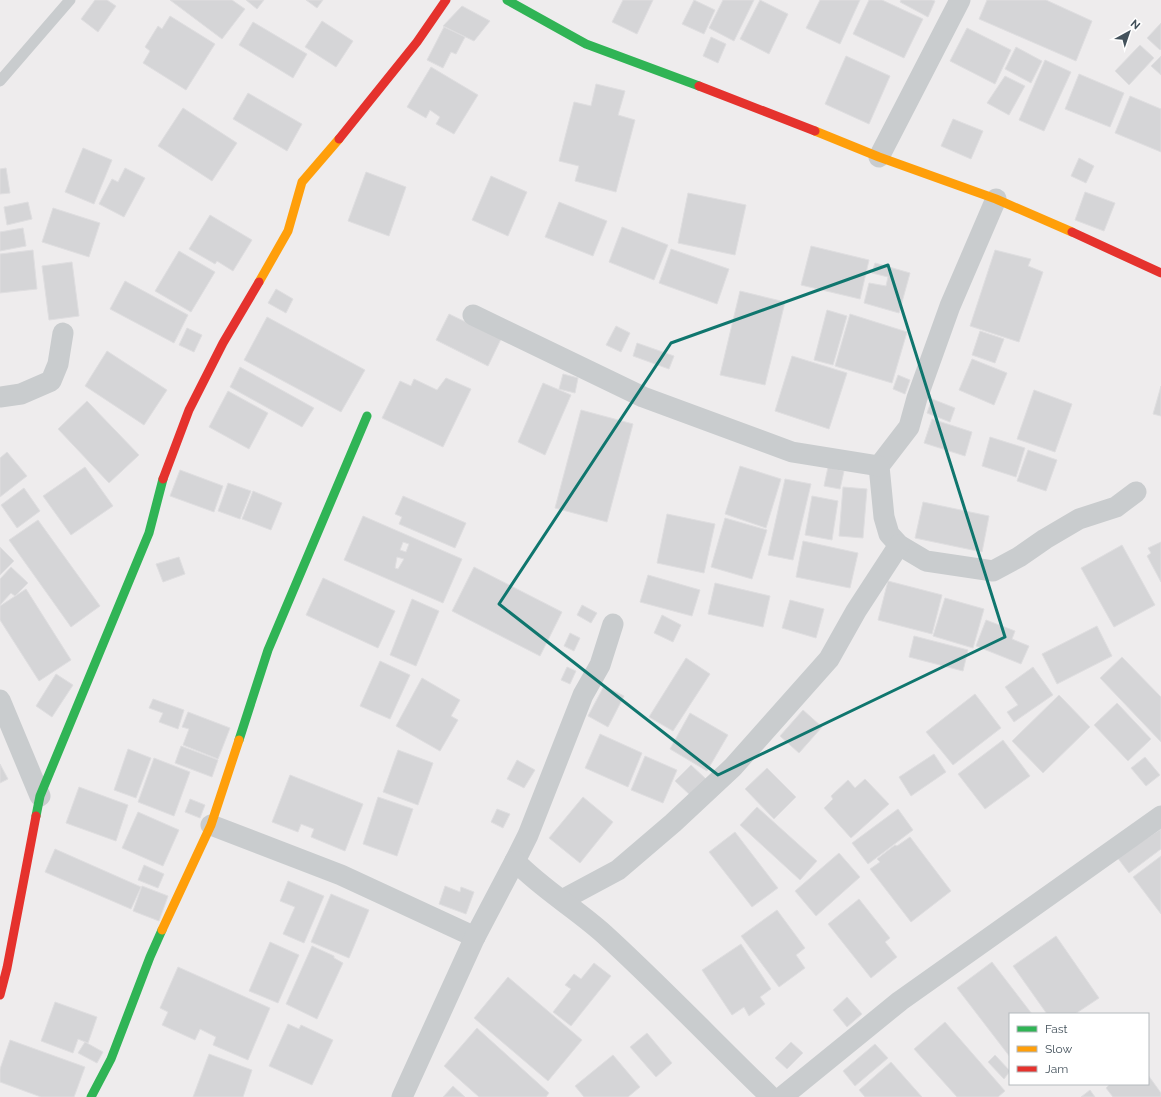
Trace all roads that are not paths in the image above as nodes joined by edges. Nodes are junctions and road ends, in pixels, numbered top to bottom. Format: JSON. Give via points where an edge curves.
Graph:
{"nodes":[{"id":1,"x":70,"y":0,"type":"edge"},
{"id":2,"x":446,"y":0,"type":"edge"},
{"id":3,"x":507,"y":0,"type":"edge"},
{"id":4,"x":960,"y":0,"type":"edge"},
{"id":5,"x":0,"y":81,"type":"edge"},
{"id":6,"x":879,"y":157,"type":"junction"},
{"id":7,"x":996,"y":199,"type":"junction"},
{"id":8,"x":1161,"y":273,"type":"edge"},
{"id":9,"x":473,"y":315,"type":"dead end"},
{"id":10,"x":63,"y":333,"type":"dead end"},
{"id":11,"x":0,"y":397,"type":"edge"},
{"id":12,"x":367,"y":416,"type":"dead end"},
{"id":13,"x":879,"y":466,"type":"junction"},
{"id":14,"x":1136,"y":492,"type":"dead end"},
{"id":15,"x":899,"y":545,"type":"junction"},
{"id":16,"x":613,"y":624,"type":"dead end"},
{"id":17,"x":0,"y":700,"type":"edge"},
{"id":18,"x":40,"y":796,"type":"junction"},
{"id":19,"x":1161,"y":816,"type":"edge"},
{"id":20,"x":212,"y":825,"type":"junction"},
{"id":21,"x":514,"y":861,"type":"junction"},
{"id":22,"x":562,"y":900,"type":"junction"},
{"id":23,"x":475,"y":937,"type":"junction"},
{"id":24,"x":0,"y":995,"type":"edge"},
{"id":25,"x":91,"y":1097,"type":"edge"},
{"id":26,"x":402,"y":1097,"type":"edge"},
{"id":27,"x":771,"y":1097,"type":"edge"},
{"id":28,"x":782,"y":1097,"type":"edge"}],
"edges":[{"from":1,"to":5,"type":"lane"},
{"from":2,"to":18,"type":"street","via":[[360,115],[302,182],[288,231],[223,343],[189,410],[164,476],[149,533]]},
{"from":3,"to":6,"type":"street","via":[[586,44],[783,117]]},
{"from":4,"to":6,"type":"street"},
{"from":6,"to":7,"type":"street"},
{"from":7,"to":8,"type":"street"},
{"from":7,"to":13,"type":"street","via":[[950,306],[909,427]]},
{"from":9,"to":13,"type":"street","via":[[643,397],[792,452]]},
{"from":10,"to":11,"type":"street","via":[[58,364],[51,381],[21,394]]},
{"from":12,"to":20,"type":"street","via":[[268,650]]},
{"from":13,"to":15,"type":"street","via":[[884,517],[889,534]]},
{"from":14,"to":15,"type":"street","via":[[1116,507],[1079,519],[993,571],[926,561]]},
{"from":15,"to":22,"type":"street","via":[[856,611],[829,659],[733,767],[673,824],[618,870]]},
{"from":16,"to":21,"type":"street","via":[[600,665],[583,695],[528,835]]},
{"from":17,"to":18,"type":"street"},
{"from":18,"to":24,"type":"street"},
{"from":19,"to":28,"type":"street","via":[[900,1000]]},
{"from":20,"to":23,"type":"street","via":[[341,875]]},
{"from":20,"to":25,"type":"street","via":[[150,957],[111,1059]]},
{"from":21,"to":22,"type":"street","via":[[532,880]]},
{"from":21,"to":23,"type":"street"},
{"from":22,"to":27,"type":"street","via":[[603,933]]},
{"from":23,"to":26,"type":"street"}]}
